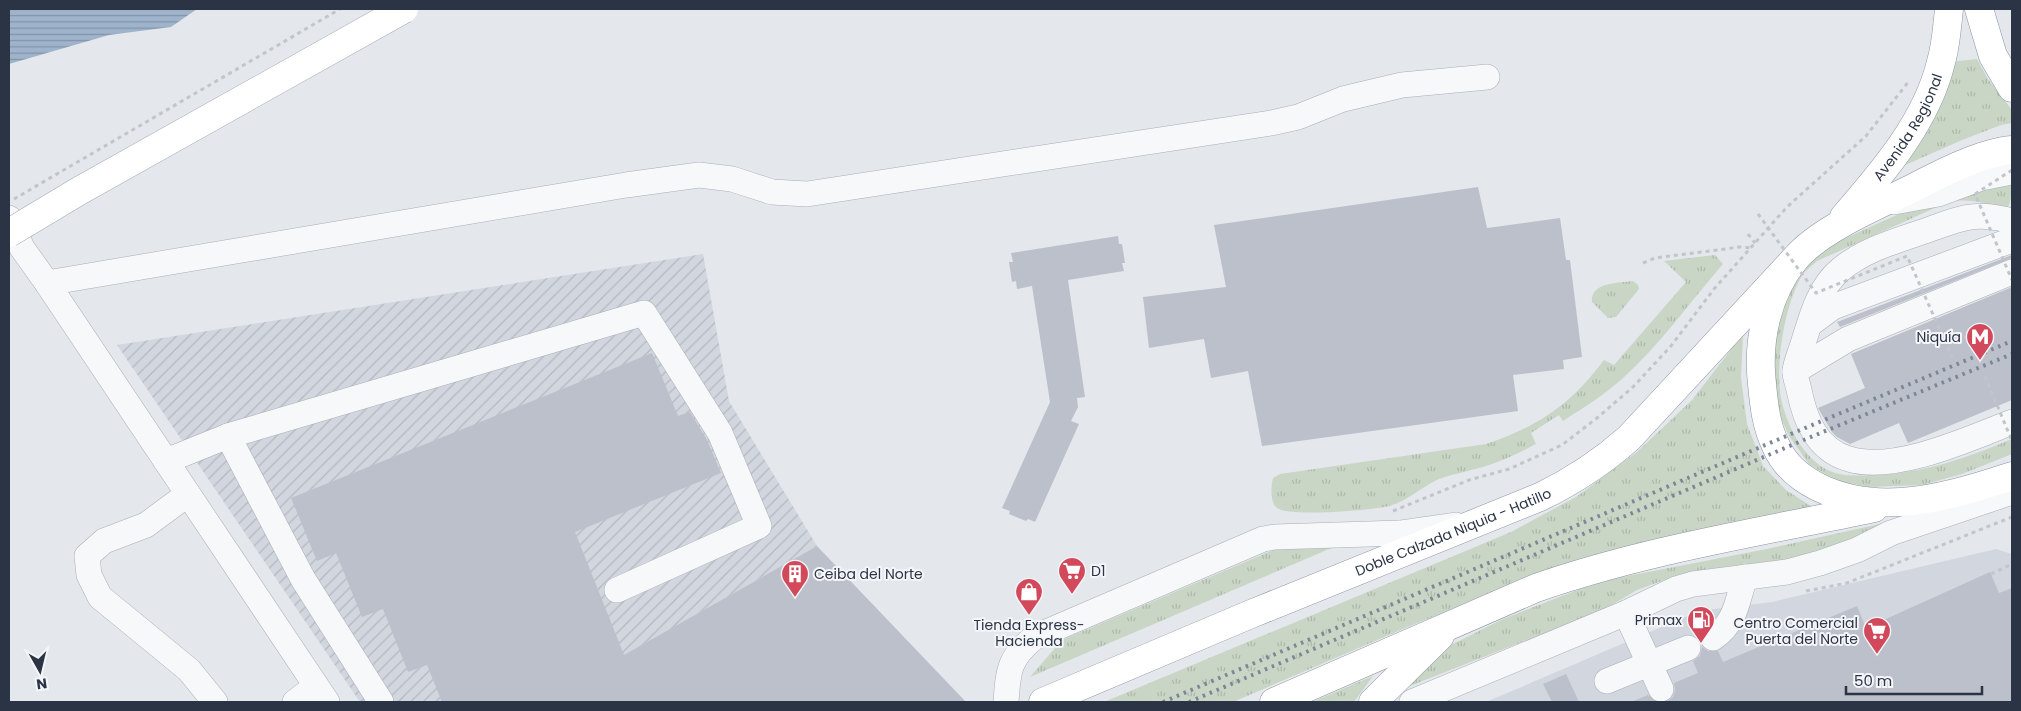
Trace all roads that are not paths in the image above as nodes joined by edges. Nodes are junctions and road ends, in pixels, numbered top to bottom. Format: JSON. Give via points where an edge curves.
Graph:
{"nodes":[{"id":1,"x":404,"y":9,"type":"edge"},
{"id":2,"x":1949,"y":9,"type":"edge"},
{"id":3,"x":1979,"y":9,"type":"edge"},
{"id":4,"x":1487,"y":78,"type":"dead end"},
{"id":5,"x":2012,"y":88,"type":"edge"},
{"id":6,"x":2012,"y":150,"type":"edge"},
{"id":7,"x":2012,"y":171,"type":"edge"},
{"id":8,"x":1878,"y":205,"type":"junction"},
{"id":9,"x":9,"y":218,"type":"edge"},
{"id":10,"x":2012,"y":222,"type":"edge"},
{"id":11,"x":1834,"y":229,"type":"junction"},
{"id":12,"x":9,"y":233,"type":"edge"},
{"id":13,"x":2012,"y":240,"type":"edge"},
{"id":14,"x":1794,"y":260,"type":"junction"},
{"id":15,"x":2012,"y":272,"type":"edge"},
{"id":16,"x":48,"y":283,"type":"junction"},
{"id":17,"x":1810,"y":324,"type":"junction"},
{"id":18,"x":1794,"y":371,"type":"junction"},
{"id":19,"x":2012,"y":422,"type":"edge"},
{"id":20,"x":228,"y":436,"type":"junction"},
{"id":21,"x":166,"y":461,"type":"junction"},
{"id":22,"x":2012,"y":476,"type":"edge"},
{"id":23,"x":2012,"y":492,"type":"edge"},
{"id":24,"x":188,"y":494,"type":"junction"},
{"id":25,"x":1901,"y":502,"type":"junction"},
{"id":26,"x":1478,"y":522,"type":"junction"},
{"id":27,"x":1745,"y":577,"type":"junction"},
{"id":28,"x":617,"y":590,"type":"dead end"},
{"id":29,"x":1626,"y":614,"type":"junction"},
{"id":30,"x":1451,"y":625,"type":"junction"},
{"id":31,"x":1713,"y":638,"type":"dead end"},
{"id":32,"x":1688,"y":648,"type":"dead end"},
{"id":33,"x":1649,"y":664,"type":"junction"},
{"id":34,"x":1607,"y":681,"type":"dead end"},
{"id":35,"x":1661,"y":689,"type":"dead end"},
{"id":36,"x":322,"y":694,"type":"edge"},
{"id":37,"x":215,"y":702,"type":"edge"},
{"id":38,"x":295,"y":702,"type":"edge"},
{"id":39,"x":381,"y":702,"type":"edge"},
{"id":40,"x":1006,"y":702,"type":"edge"},
{"id":41,"x":1043,"y":702,"type":"edge"},
{"id":42,"x":1274,"y":702,"type":"edge"},
{"id":43,"x":1373,"y":702,"type":"edge"},
{"id":44,"x":1412,"y":702,"type":"edge"}],
"edges":[{"from":1,"to":12,"type":"main road","bridge":true,"via":[[196,124]]},
{"from":2,"to":11,"type":"main road","name":"Avenida Regional","via":[[1941,63],[1928,100],[1906,139]]},
{"from":3,"to":5,"type":"main road","via":[[1996,64]]},
{"from":4,"to":16,"type":"street","via":[[1402,86],[1343,99],[1298,117],[1271,123],[807,194],[772,192],[732,179],[699,175]]},
{"from":6,"to":8,"type":"main road","via":[[1985,156]]},
{"from":7,"to":8,"type":"street","via":[[1981,178],[1938,194]]},
{"from":8,"to":11,"type":"main road"},
{"from":9,"to":16,"type":"street","via":[[22,248]]},
{"from":10,"to":17,"type":"street","via":[[1982,215],[1963,217],[1864,253],[1828,283]]},
{"from":11,"to":14,"type":"main road"},
{"from":13,"to":17,"type":"street","via":[[1832,307]]},
{"from":14,"to":25,"type":"main road","via":[[1769,307],[1762,336],[1760,373],[1765,413],[1776,446],[1793,470],[1831,494],[1867,502]]},
{"from":14,"to":26,"type":"main road","name":"Doble Calzada Niquia - Hatillo","via":[[1684,381],[1612,453],[1562,486]]},
{"from":15,"to":18,"type":"street","via":[[1848,339]]},
{"from":16,"to":21,"type":"street"},
{"from":17,"to":18,"type":"street"},
{"from":18,"to":19,"type":"street","via":[[1804,412],[1815,436],[1834,453],[1850,460],[1902,460]]},
{"from":20,"to":21,"type":"street"},
{"from":20,"to":28,"type":"street","via":[[644,313],[720,433],[759,526]]},
{"from":20,"to":39,"type":"street","via":[[303,579]]},
{"from":21,"to":24,"type":"street"},
{"from":22,"to":25,"type":"main road","via":[[1971,489]]},
{"from":23,"to":27,"type":"street","via":[[1890,533],[1857,550],[1820,563],[1787,572]]},
{"from":24,"to":36,"type":"street"},
{"from":24,"to":37,"type":"street","via":[[146,525],[104,541],[87,556],[88,575],[100,597],[189,670]]},
{"from":25,"to":30,"type":"main road","via":[[1630,559],[1536,588]]},
{"from":26,"to":40,"type":"street","via":[[1400,533],[1263,539],[1035,637],[1013,658]]},
{"from":26,"to":41,"type":"main road","name":"Doble Calzada Niquia - Hatillo"},
{"from":27,"to":29,"type":"street","via":[[1685,586]]},
{"from":27,"to":31,"type":"street","via":[[1733,617]]},
{"from":29,"to":33,"type":"street"},
{"from":29,"to":44,"type":"street"},
{"from":30,"to":42,"type":"main road"},
{"from":30,"to":43,"type":"main road"},
{"from":32,"to":33,"type":"street"},
{"from":33,"to":34,"type":"street"},
{"from":33,"to":35,"type":"street"},
{"from":36,"to":38,"type":"street"}]}
